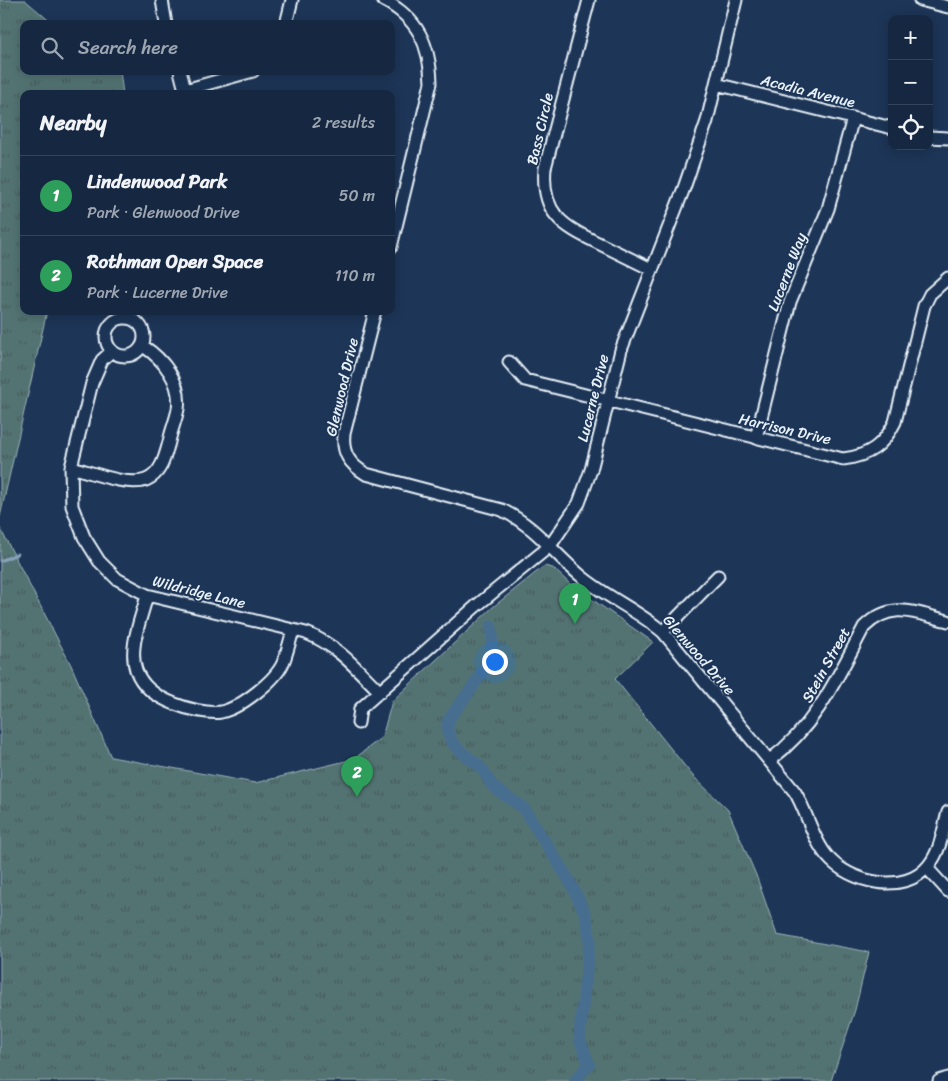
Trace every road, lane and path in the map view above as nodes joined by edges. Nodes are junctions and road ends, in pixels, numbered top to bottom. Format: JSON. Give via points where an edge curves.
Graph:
{"nodes":[{"id":1,"x":162,"y":0,"type":"edge"},
{"id":2,"x":292,"y":0,"type":"edge"},
{"id":3,"x":383,"y":0,"type":"edge"},
{"id":4,"x":589,"y":0,"type":"edge"},
{"id":5,"x":736,"y":0,"type":"edge"},
{"id":6,"x":920,"y":0,"type":"edge"},
{"id":7,"x":948,"y":7,"type":"edge"},
{"id":8,"x":165,"y":20,"type":"edge"},
{"id":9,"x":287,"y":20,"type":"edge"},
{"id":10,"x":181,"y":75,"type":"edge"},
{"id":11,"x":240,"y":75,"type":"edge"},
{"id":12,"x":716,"y":84,"type":"junction"},
{"id":13,"x":185,"y":90,"type":"edge"},
{"id":14,"x":192,"y":90,"type":"edge"},
{"id":15,"x":853,"y":118,"type":"junction"},
{"id":16,"x":888,"y":127,"type":"edge"},
{"id":17,"x":933,"y":137,"type":"edge"},
{"id":18,"x":948,"y":138,"type":"edge"},
{"id":19,"x":395,"y":231,"type":"edge"},
{"id":20,"x":651,"y":269,"type":"junction"},
{"id":21,"x":948,"y":278,"type":"edge"},
{"id":22,"x":374,"y":315,"type":"edge"},
{"id":23,"x":143,"y":346,"type":"junction"},
{"id":24,"x":112,"y":351,"type":"junction"},
{"id":25,"x":509,"y":362,"type":"dead end"},
{"id":26,"x":607,"y":401,"type":"junction"},
{"id":27,"x":756,"y":438,"type":"junction"},
{"id":28,"x":71,"y":467,"type":"junction"},
{"id":29,"x":550,"y":546,"type":"junction"},
{"id":30,"x":718,"y":576,"type":"dead end"},
{"id":31,"x":147,"y":595,"type":"junction"},
{"id":32,"x":948,"y":622,"type":"edge"},
{"id":33,"x":293,"y":630,"type":"junction"},
{"id":34,"x":663,"y":632,"type":"junction"},
{"id":35,"x":380,"y":692,"type":"junction"},
{"id":36,"x":358,"y":724,"type":"dead end"},
{"id":37,"x":770,"y":760,"type":"junction"},
{"id":38,"x":948,"y":812,"type":"edge"},
{"id":39,"x":927,"y":868,"type":"junction"},
{"id":40,"x":948,"y":891,"type":"edge"},
{"id":41,"x":948,"y":1078,"type":"edge"},
{"id":42,"x":938,"y":1081,"type":"edge"}],
"edges":[{"from":1,"to":8,"type":"street"},
{"from":2,"to":9,"type":"street"},
{"from":3,"to":19,"type":"street","via":[[411,20],[426,43],[431,75]]},
{"from":4,"to":20,"type":"street","name":"Bass Circle","via":[[545,168],[547,200],[555,216],[568,228]]},
{"from":5,"to":12,"type":"street","name":"Lucerne Drive"},
{"from":6,"to":7,"type":"street"},
{"from":10,"to":13,"type":"street"},
{"from":11,"to":14,"type":"street"},
{"from":12,"to":15,"type":"street","name":"Acadia Avenue"},
{"from":12,"to":20,"type":"street","name":"Lucerne Drive","via":[[684,188]]},
{"from":15,"to":16,"type":"street","name":"Acadia Avenue"},
{"from":15,"to":27,"type":"street","name":"Lucerne Way","via":[[828,209],[790,302]]},
{"from":17,"to":18,"type":"street"},
{"from":20,"to":26,"type":"street","name":"Lucerne Drive","via":[[621,350]]},
{"from":21,"to":27,"type":"street","name":"Harrison Drive","via":[[930,294],[924,306],[895,422],[880,445],[869,453],[843,459]]},
{"from":22,"to":29,"type":"street","name":"Glenwood Drive","via":[[344,434],[346,456],[354,467],[366,474],[502,510],[530,525]]},
{"from":23,"to":24,"type":"street","via":[[128,356],[119,356]]},
{"from":23,"to":24,"type":"street","via":[[142,328],[127,318],[110,325],[106,334]]},
{"from":23,"to":28,"type":"street","via":[[160,357],[177,392],[178,407],[160,467],[152,476],[133,483]]},
{"from":24,"to":28,"type":"street","name":"Wildridge Lane","via":[[102,360],[92,383]]},
{"from":25,"to":26,"type":"street","name":"Harrison Drive","via":[[525,380]]},
{"from":26,"to":27,"type":"street","name":"Harrison Drive"},
{"from":26,"to":29,"type":"street","name":"Lucerne Drive","via":[[591,470],[579,503]]},
{"from":28,"to":31,"type":"street","name":"Wildridge Lane","via":[[72,506],[84,537],[99,561],[117,580]]},
{"from":29,"to":34,"type":"street","name":"Glenwood Drive","via":[[581,576]]},
{"from":29,"to":35,"type":"street","name":"Lucerne Drive","via":[[475,607]]},
{"from":30,"to":34,"type":"street"},
{"from":31,"to":33,"type":"street","name":"Wildridge Lane"},
{"from":31,"to":33,"type":"street","via":[[135,644],[136,670],[147,687],[179,706],[221,712],[242,702],[265,686],[283,664]]},
{"from":32,"to":37,"type":"street","name":"Stein Street","via":[[904,610],[875,616],[864,627],[819,710],[802,732]]},
{"from":33,"to":35,"type":"street","name":"Wildridge Lane","via":[[324,640]]},
{"from":34,"to":37,"type":"street","name":"Glenwood Drive"},
{"from":35,"to":36,"type":"street","name":"Lucerne Drive","via":[[360,709]]},
{"from":37,"to":39,"type":"street","name":"Glenwood Drive","via":[[807,811],[816,840],[844,871],[864,880],[901,882]]},
{"from":38,"to":39,"type":"street","via":[[938,850]]},
{"from":39,"to":40,"type":"street"},
{"from":41,"to":42,"type":"street"}]}
